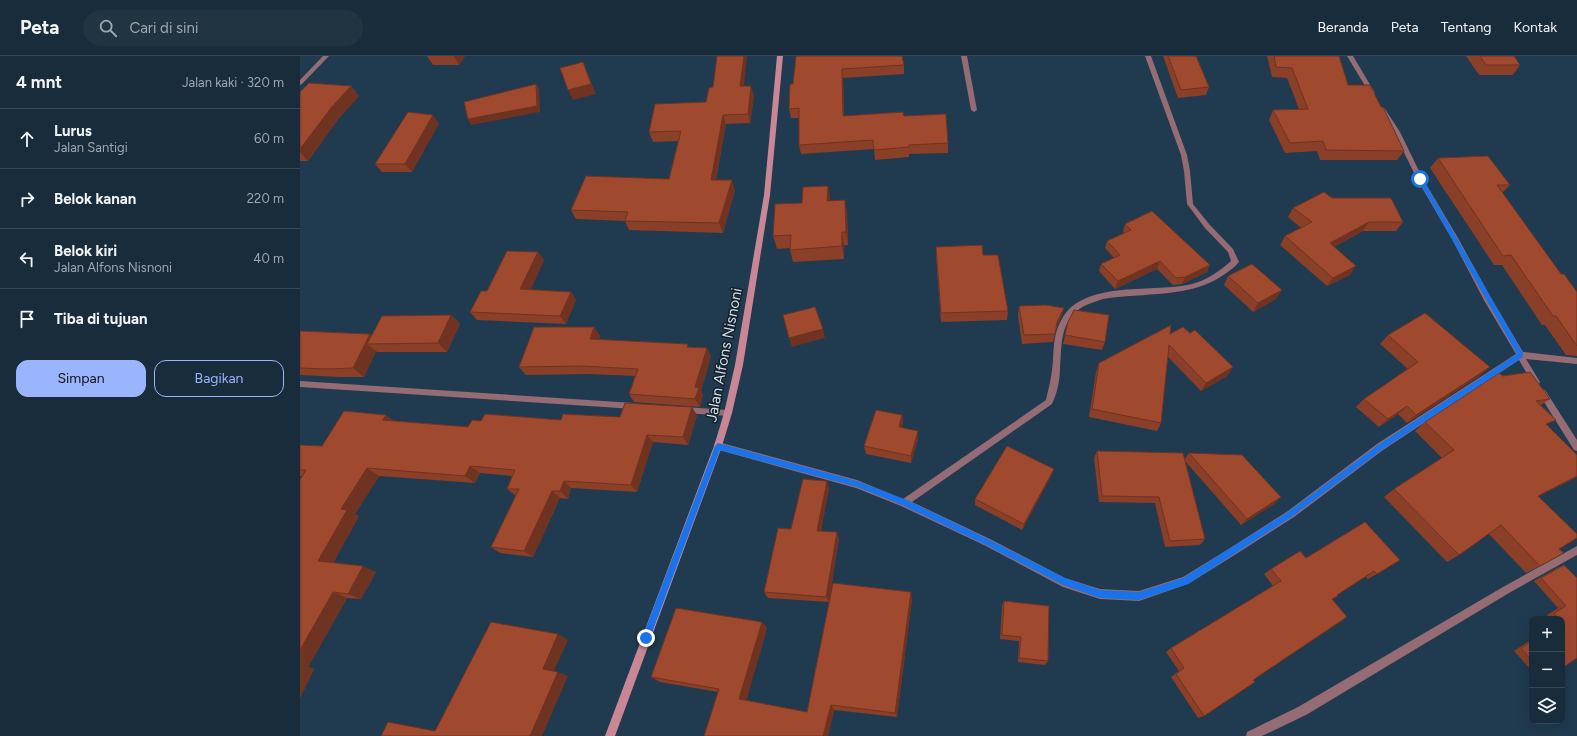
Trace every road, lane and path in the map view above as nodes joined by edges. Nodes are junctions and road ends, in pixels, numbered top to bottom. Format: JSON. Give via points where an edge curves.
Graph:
{"nodes":[{"id":1,"x":326,"y":56,"type":"edge"},
{"id":2,"x":780,"y":56,"type":"edge"},
{"id":3,"x":964,"y":56,"type":"edge"},
{"id":4,"x":1148,"y":56,"type":"edge"},
{"id":5,"x":1350,"y":56,"type":"edge"},
{"id":6,"x":300,"y":83,"type":"edge"},
{"id":7,"x":1376,"y":99,"type":"edge"},
{"id":8,"x":1380,"y":105,"type":"edge"},
{"id":9,"x":974,"y":110,"type":"dead end"},
{"id":10,"x":1520,"y":355,"type":"junction"},
{"id":11,"x":1577,"y":361,"type":"edge"},
{"id":12,"x":300,"y":384,"type":"edge"},
{"id":13,"x":642,"y":407,"type":"edge"},
{"id":14,"x":673,"y":409,"type":"edge"},
{"id":15,"x":728,"y":413,"type":"junction"},
{"id":16,"x":718,"y":446,"type":"junction"},
{"id":17,"x":1577,"y":446,"type":"edge"},
{"id":18,"x":904,"y":503,"type":"junction"},
{"id":19,"x":1577,"y":550,"type":"edge"},
{"id":20,"x":610,"y":736,"type":"edge"},
{"id":21,"x":1251,"y":736,"type":"edge"}],
"edges":[{"from":1,"to":6,"type":"street"},
{"from":2,"to":15,"type":"main road","name":"Jalan Alfons Nisnoni","via":[[767,195],[739,365]]},
{"from":3,"to":9,"type":"street"},
{"from":4,"to":18,"type":"street","via":[[1184,155],[1190,204],[1231,251],[1234,262],[1223,272],[1188,288],[1117,293],[1089,301],[1076,308],[1067,318],[1057,340],[1056,378],[1049,402]]},
{"from":5,"to":7,"type":"street"},
{"from":8,"to":10,"type":"street"},
{"from":10,"to":11,"type":"street"},
{"from":10,"to":17,"type":"street"},
{"from":10,"to":18,"type":"street","via":[[1380,447],[1291,514],[1230,553],[1185,581],[1139,596],[1100,594],[1063,582],[987,542]]},
{"from":12,"to":13,"type":"street"},
{"from":14,"to":15,"type":"street"},
{"from":15,"to":16,"type":"main road","name":"Jalan Alfons Nisnoni"},
{"from":16,"to":18,"type":"street","via":[[857,484]]},
{"from":16,"to":20,"type":"main road","name":"Jalan Alfons Nisnoni"},
{"from":19,"to":21,"type":"street","via":[[1302,711]]}]}
